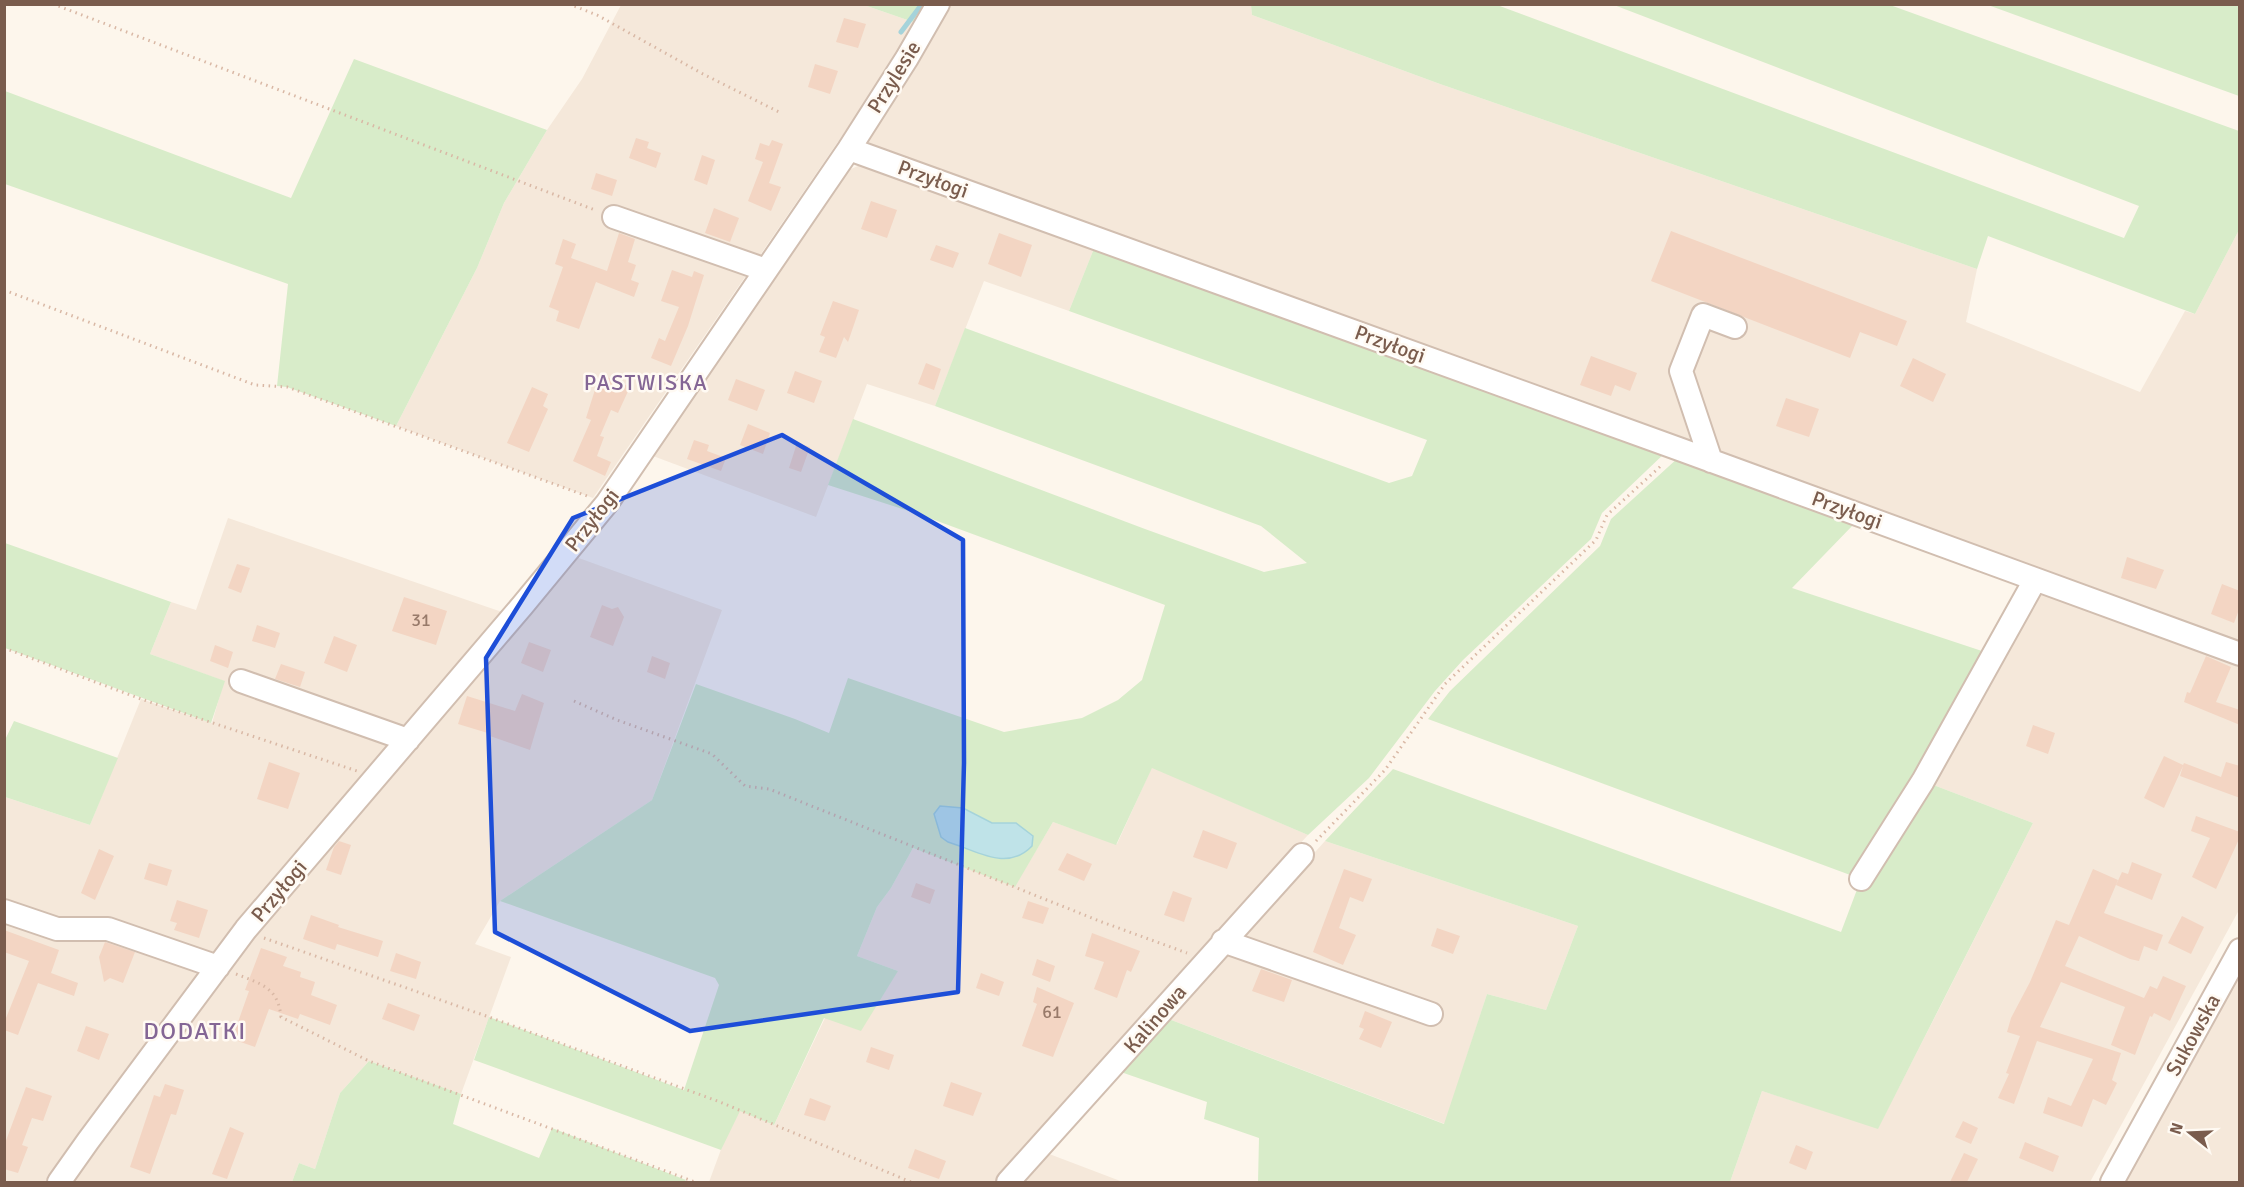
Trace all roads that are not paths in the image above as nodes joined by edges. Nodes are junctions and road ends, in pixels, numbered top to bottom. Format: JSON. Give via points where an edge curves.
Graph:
{"nodes":[{"id":1,"x":938,"y":4,"type":"edge"},
{"id":2,"x":849,"y":149,"type":"junction"},
{"id":3,"x":614,"y":217,"type":"road end"},
{"id":4,"x":766,"y":270,"type":"junction"},
{"id":5,"x":1735,"y":327,"type":"dead end"},
{"id":6,"x":1712,"y":461,"type":"junction"},
{"id":7,"x":2035,"y":579,"type":"junction"},
{"id":8,"x":2240,"y":654,"type":"edge"},
{"id":9,"x":241,"y":681,"type":"dead end"},
{"id":10,"x":408,"y":740,"type":"junction"},
{"id":11,"x":1302,"y":855,"type":"road end"},
{"id":12,"x":1861,"y":879,"type":"dead end"},
{"id":13,"x":4,"y":911,"type":"edge"},
{"id":14,"x":1223,"y":941,"type":"junction"},
{"id":15,"x":2240,"y":950,"type":"edge"},
{"id":16,"x":218,"y":967,"type":"junction"},
{"id":17,"x":1431,"y":1014,"type":"dead end"},
{"id":18,"x":60,"y":1182,"type":"edge"},
{"id":19,"x":1008,"y":1182,"type":"edge"},
{"id":20,"x":2112,"y":1182,"type":"edge"}],
"edges":[{"from":1,"to":2,"type":"street","name":"Przylesie"},
{"from":2,"to":4,"type":"street","name":"Przyłogi"},
{"from":2,"to":6,"type":"street","name":"Przyłogi"},
{"from":3,"to":4,"type":"street"},
{"from":4,"to":10,"type":"street","name":"Przyłogi","via":[[606,503]]},
{"from":5,"to":6,"type":"street","via":[[1703,315],[1681,371]]},
{"from":6,"to":7,"type":"street","name":"Przyłogi"},
{"from":7,"to":8,"type":"street","name":"Przyłogi"},
{"from":7,"to":12,"type":"street","via":[[1923,781]]},
{"from":9,"to":10,"type":"street"},
{"from":10,"to":16,"type":"street","name":"Przyłogi"},
{"from":11,"to":14,"type":"street","name":"Kalinowa"},
{"from":13,"to":16,"type":"street","via":[[57,930],[108,928]]},
{"from":14,"to":17,"type":"street"},
{"from":14,"to":19,"type":"street","name":"Kalinowa"},
{"from":15,"to":20,"type":"street","name":"Sukowska"},
{"from":16,"to":18,"type":"street","name":"Przyłogi"}]}
